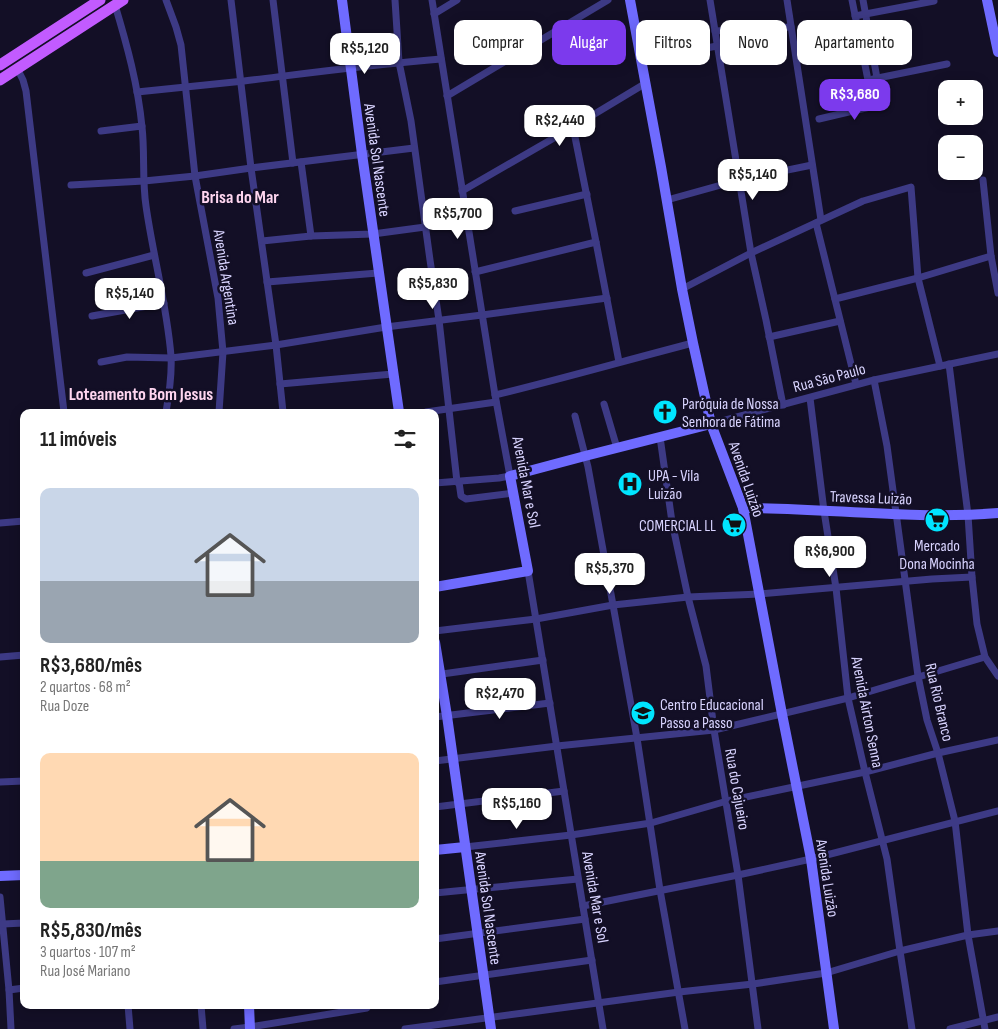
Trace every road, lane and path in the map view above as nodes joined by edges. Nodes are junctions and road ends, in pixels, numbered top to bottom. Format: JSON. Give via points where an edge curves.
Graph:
{"nodes":[{"id":1,"x":100,"y":0,"type":"edge"},
{"id":2,"x":166,"y":0,"type":"edge"},
{"id":3,"x":231,"y":0,"type":"edge"},
{"id":4,"x":273,"y":0,"type":"edge"},
{"id":5,"x":342,"y":0,"type":"edge"},
{"id":6,"x":395,"y":0,"type":"edge"},
{"id":7,"x":432,"y":0,"type":"edge"},
{"id":8,"x":457,"y":0,"type":"edge"},
{"id":9,"x":608,"y":0,"type":"edge"},
{"id":10,"x":630,"y":0,"type":"edge"},
{"id":11,"x":710,"y":0,"type":"edge"},
{"id":12,"x":786,"y":0,"type":"edge"},
{"id":13,"x":852,"y":0,"type":"edge"},
{"id":14,"x":862,"y":0,"type":"edge"},
{"id":15,"x":987,"y":0,"type":"edge"},
{"id":16,"x":934,"y":1,"type":"edge"},
{"id":17,"x":119,"y":2,"type":"edge"},
{"id":18,"x":434,"y":14,"type":"junction"},
{"id":19,"x":865,"y":14,"type":"junction"},
{"id":20,"x":856,"y":20,"type":"joint"},
{"id":21,"x":791,"y":27,"type":"junction"},
{"id":22,"x":636,"y":30,"type":"edge"},
{"id":23,"x":715,"y":31,"type":"junction"},
{"id":24,"x":717,"y":46,"type":"junction"},
{"id":25,"x":710,"y":47,"type":"edge"},
{"id":26,"x":998,"y":48,"type":"edge"},
{"id":27,"x":441,"y":59,"type":"junction"},
{"id":28,"x":399,"y":62,"type":"junction"},
{"id":29,"x":947,"y":64,"type":"dead end"},
{"id":30,"x":0,"y":65,"type":"edge"},
{"id":31,"x":643,"y":65,"type":"edge"},
{"id":32,"x":865,"y":65,"type":"edge"},
{"id":33,"x":351,"y":67,"type":"junction"},
{"id":34,"x":17,"y":68,"type":"junction"},
{"id":35,"x":283,"y":76,"type":"junction"},
{"id":36,"x":877,"y":78,"type":"junction"},
{"id":37,"x":0,"y":80,"type":"edge"},
{"id":38,"x":868,"y":80,"type":"junction"},
{"id":39,"x":241,"y":81,"type":"junction"},
{"id":40,"x":646,"y":83,"type":"junction"},
{"id":41,"x":185,"y":86,"type":"junction"},
{"id":42,"x":137,"y":92,"type":"junction"},
{"id":43,"x":447,"y":96,"type":"junction"},
{"id":44,"x":876,"y":104,"type":"junction"},
{"id":45,"x":819,"y":118,"type":"dead end"},
{"id":46,"x":142,"y":126,"type":"junction"},
{"id":47,"x":573,"y":127,"type":"junction"},
{"id":48,"x":101,"y":131,"type":"dead end"},
{"id":49,"x":414,"y":148,"type":"junction"},
{"id":50,"x":362,"y":154,"type":"junction"},
{"id":51,"x":297,"y":162,"type":"junction"},
{"id":52,"x":812,"y":165,"type":"junction"},
{"id":53,"x":251,"y":168,"type":"junction"},
{"id":54,"x":195,"y":176,"type":"junction"},
{"id":55,"x":739,"y":180,"type":"junction"},
{"id":56,"x":983,"y":180,"type":"dead end"},
{"id":57,"x":144,"y":181,"type":"junction"},
{"id":58,"x":71,"y":186,"type":"dead end"},
{"id":59,"x":462,"y":190,"type":"junction"},
{"id":60,"x":587,"y":194,"type":"junction"},
{"id":61,"x":667,"y":200,"type":"junction"},
{"id":62,"x":515,"y":211,"type":"dead end"},
{"id":63,"x":819,"y":222,"type":"junction"},
{"id":64,"x":425,"y":227,"type":"junction"},
{"id":65,"x":373,"y":234,"type":"junction"},
{"id":66,"x":311,"y":236,"type":"junction"},
{"id":67,"x":262,"y":241,"type":"junction"},
{"id":68,"x":596,"y":242,"type":"junction"},
{"id":69,"x":751,"y":253,"type":"junction"},
{"id":70,"x":154,"y":255,"type":"junction"},
{"id":71,"x":992,"y":256,"type":"junction"},
{"id":72,"x":475,"y":272,"type":"junction"},
{"id":73,"x":86,"y":273,"type":"dead end"},
{"id":74,"x":378,"y":273,"type":"junction"},
{"id":75,"x":918,"y":278,"type":"junction"},
{"id":76,"x":267,"y":282,"type":"junction"},
{"id":77,"x":682,"y":289,"type":"junction"},
{"id":78,"x":998,"y":293,"type":"edge"},
{"id":79,"x":607,"y":298,"type":"junction"},
{"id":80,"x":835,"y":299,"type":"junction"},
{"id":81,"x":164,"y":303,"type":"junction"},
{"id":82,"x":482,"y":315,"type":"junction"},
{"id":83,"x":92,"y":316,"type":"dead end"},
{"id":84,"x":439,"y":320,"type":"junction"},
{"id":85,"x":840,"y":321,"type":"junction"},
{"id":86,"x":386,"y":327,"type":"junction"},
{"id":87,"x":769,"y":337,"type":"junction"},
{"id":88,"x":693,"y":343,"type":"junction"},
{"id":89,"x":276,"y":345,"type":"junction"},
{"id":90,"x":223,"y":352,"type":"junction"},
{"id":91,"x":998,"y":354,"type":"edge"},
{"id":92,"x":171,"y":358,"type":"junction"},
{"id":93,"x":101,"y":362,"type":"dead end"},
{"id":94,"x":619,"y":362,"type":"junction"},
{"id":95,"x":949,"y":364,"type":"junction"},
{"id":96,"x":940,"y":366,"type":"junction"},
{"id":97,"x":393,"y":374,"type":"junction"},
{"id":98,"x":874,"y":380,"type":"junction"},
{"id":99,"x":280,"y":384,"type":"junction"},
{"id":100,"x":856,"y":384,"type":"junction"},
{"id":101,"x":495,"y":398,"type":"junction"},
{"id":102,"x":810,"y":398,"type":"junction"},
{"id":103,"x":604,"y":404,"type":"dead end"},
{"id":104,"x":783,"y":405,"type":"junction"},
{"id":105,"x":64,"y":409,"type":"edge"},
{"id":106,"x":166,"y":409,"type":"edge"},
{"id":107,"x":219,"y":409,"type":"edge"},
{"id":108,"x":283,"y":409,"type":"edge"},
{"id":109,"x":399,"y":409,"type":"edge"},
{"id":110,"x":450,"y":410,"type":"junction"},
{"id":111,"x":439,"y":411,"type":"edge"},
{"id":112,"x":574,"y":416,"type":"dead end"},
{"id":113,"x":711,"y":424,"type":"junction"},
{"id":114,"x":660,"y":437,"type":"junction"},
{"id":115,"x":617,"y":448,"type":"junction"},
{"id":116,"x":586,"y":456,"type":"junction"},
{"id":117,"x":510,"y":476,"type":"junction"},
{"id":118,"x":458,"y":482,"type":"junction"},
{"id":119,"x":439,"y":483,"type":"edge"},
{"id":120,"x":514,"y":493,"type":"junction"},
{"id":121,"x":744,"y":508,"type":"junction"},
{"id":122,"x":824,"y":510,"type":"junction"},
{"id":123,"x":998,"y":512,"type":"edge"},
{"id":124,"x":896,"y":514,"type":"junction"},
{"id":125,"x":968,"y":515,"type":"junction"},
{"id":126,"x":20,"y":521,"type":"edge"},
{"id":127,"x":0,"y":523,"type":"edge"},
{"id":128,"x":528,"y":572,"type":"junction"},
{"id":129,"x":972,"y":577,"type":"junction"},
{"id":130,"x":905,"y":582,"type":"junction"},
{"id":131,"x":439,"y":586,"type":"edge"},
{"id":132,"x":836,"y":588,"type":"junction"},
{"id":133,"x":760,"y":594,"type":"junction"},
{"id":134,"x":688,"y":597,"type":"junction"},
{"id":135,"x":613,"y":606,"type":"junction"},
{"id":136,"x":536,"y":619,"type":"junction"},
{"id":137,"x":439,"y":631,"type":"edge"},
{"id":138,"x":20,"y":656,"type":"edge"},
{"id":139,"x":0,"y":657,"type":"edge"},
{"id":140,"x":985,"y":657,"type":"junction"},
{"id":141,"x":543,"y":660,"type":"junction"},
{"id":142,"x":439,"y":675,"type":"edge"},
{"id":143,"x":918,"y":676,"type":"junction"},
{"id":144,"x":998,"y":676,"type":"edge"},
{"id":145,"x":439,"y":680,"type":"edge"},
{"id":146,"x":848,"y":698,"type":"junction"},
{"id":147,"x":550,"y":703,"type":"junction"},
{"id":148,"x":782,"y":714,"type":"junction"},
{"id":149,"x":447,"y":716,"type":"junction"},
{"id":150,"x":439,"y":717,"type":"edge"},
{"id":151,"x":714,"y":730,"type":"junction"},
{"id":152,"x":637,"y":738,"type":"junction"},
{"id":153,"x":998,"y":740,"type":"edge"},
{"id":154,"x":557,"y":746,"type":"junction"},
{"id":155,"x":938,"y":753,"type":"junction"},
{"id":156,"x":453,"y":760,"type":"junction"},
{"id":157,"x":439,"y":761,"type":"edge"},
{"id":158,"x":865,"y":772,"type":"junction"},
{"id":159,"x":20,"y":781,"type":"edge"},
{"id":160,"x":0,"y":782,"type":"edge"},
{"id":161,"x":796,"y":786,"type":"junction"},
{"id":162,"x":564,"y":791,"type":"junction"},
{"id":163,"x":727,"y":801,"type":"junction"},
{"id":164,"x":459,"y":804,"type":"junction"},
{"id":165,"x":439,"y":806,"type":"edge"},
{"id":166,"x":998,"y":811,"type":"edge"},
{"id":167,"x":955,"y":821,"type":"junction"},
{"id":168,"x":651,"y":823,"type":"junction"},
{"id":169,"x":571,"y":835,"type":"junction"},
{"id":170,"x":883,"y":840,"type":"junction"},
{"id":171,"x":465,"y":847,"type":"junction"},
{"id":172,"x":439,"y":850,"type":"edge"},
{"id":173,"x":811,"y":859,"type":"junction"},
{"id":174,"x":20,"y":875,"type":"edge"},
{"id":175,"x":738,"y":875,"type":"junction"},
{"id":176,"x":0,"y":876,"type":"edge"},
{"id":177,"x":578,"y":879,"type":"junction"},
{"id":178,"x":472,"y":890,"type":"junction"},
{"id":179,"x":660,"y":890,"type":"junction"},
{"id":180,"x":439,"y":893,"type":"edge"},
{"id":181,"x":0,"y":897,"type":"edge"},
{"id":182,"x":583,"y":906,"type":"junction"},
{"id":183,"x":585,"y":919,"type":"junction"},
{"id":184,"x":20,"y":923,"type":"edge"},
{"id":185,"x":2,"y":924,"type":"junction"},
{"id":186,"x":998,"y":931,"type":"edge"},
{"id":187,"x":478,"y":934,"type":"junction"},
{"id":188,"x":968,"y":935,"type":"junction"},
{"id":189,"x":439,"y":939,"type":"edge"},
{"id":190,"x":900,"y":951,"type":"junction"},
{"id":191,"x":592,"y":960,"type":"junction"},
{"id":192,"x":826,"y":973,"type":"junction"},
{"id":193,"x":484,"y":976,"type":"junction"},
{"id":194,"x":439,"y":982,"type":"edge"},
{"id":195,"x":753,"y":984,"type":"junction"},
{"id":196,"x":20,"y":989,"type":"edge"},
{"id":197,"x":9,"y":990,"type":"junction"},
{"id":198,"x":679,"y":992,"type":"junction"},
{"id":199,"x":599,"y":1003,"type":"junction"},
{"id":200,"x":128,"y":1009,"type":"edge"},
{"id":201,"x":201,"y":1009,"type":"edge"},
{"id":202,"x":249,"y":1009,"type":"edge"},
{"id":203,"x":352,"y":1009,"type":"edge"},
{"id":204,"x":490,"y":1017,"type":"junction"},
{"id":205,"x":998,"y":1017,"type":"edge"},
{"id":206,"x":983,"y":1021,"type":"junction"},
{"id":207,"x":250,"y":1028,"type":"edge"},
{"id":208,"x":11,"y":1029,"type":"edge"},
{"id":209,"x":130,"y":1029,"type":"edge"},
{"id":210,"x":203,"y":1029,"type":"edge"},
{"id":211,"x":234,"y":1029,"type":"edge"},
{"id":212,"x":405,"y":1029,"type":"edge"},
{"id":213,"x":491,"y":1029,"type":"edge"},
{"id":214,"x":603,"y":1029,"type":"edge"},
{"id":215,"x":685,"y":1029,"type":"edge"},
{"id":216,"x":758,"y":1029,"type":"edge"},
{"id":217,"x":834,"y":1029,"type":"edge"},
{"id":218,"x":912,"y":1029,"type":"edge"},
{"id":219,"x":950,"y":1029,"type":"edge"},
{"id":220,"x":985,"y":1029,"type":"edge"}],
"edges":[{"from":1,"to":30,"type":"main road"},
{"from":2,"to":41,"type":"street","name":"Avenida Argentina","via":[[181,46]]},
{"from":3,"to":39,"type":"street"},
{"from":4,"to":35,"type":"street"},
{"from":5,"to":33,"type":"street","name":"Avenida Sol Nascente"},
{"from":6,"to":28,"type":"street"},
{"from":7,"to":18,"type":"street","name":"Avenida Mar e Sol"},
{"from":8,"to":18,"type":"street"},
{"from":9,"to":43,"type":"street"},
{"from":10,"to":22,"type":"street","name":"Avenida Luizão"},
{"from":11,"to":23,"type":"street"},
{"from":12,"to":21,"type":"street"},
{"from":13,"to":20,"type":"street"},
{"from":14,"to":19,"type":"street"},
{"from":15,"to":26,"type":"street"},
{"from":16,"to":19,"type":"street"},
{"from":17,"to":34,"type":"main road"},
{"from":17,"to":42,"type":"street"},
{"from":18,"to":27,"type":"street","name":"Avenida Mar e Sol"},
{"from":19,"to":20,"type":"street"},
{"from":19,"to":36,"type":"street"},
{"from":21,"to":23,"type":"street"},
{"from":21,"to":52,"type":"street"},
{"from":23,"to":24,"type":"street"},
{"from":24,"to":25,"type":"street"},
{"from":24,"to":55,"type":"street"},
{"from":27,"to":28,"type":"street"},
{"from":27,"to":43,"type":"street","name":"Avenida Mar e Sol"},
{"from":28,"to":33,"type":"street"},
{"from":28,"to":49,"type":"street"},
{"from":29,"to":36,"type":"street"},
{"from":31,"to":40,"type":"street","name":"Avenida Luizão"},
{"from":32,"to":38,"type":"street"},
{"from":33,"to":35,"type":"street"},
{"from":33,"to":50,"type":"street","name":"Avenida Sol Nascente"},
{"from":34,"to":37,"type":"main road"},
{"from":34,"to":105,"type":"street","via":[[26,91]]},
{"from":35,"to":39,"type":"street"},
{"from":35,"to":51,"type":"street"},
{"from":36,"to":38,"type":"street"},
{"from":36,"to":44,"type":"street"},
{"from":38,"to":44,"type":"street"},
{"from":39,"to":41,"type":"street"},
{"from":39,"to":53,"type":"street"},
{"from":40,"to":47,"type":"street"},
{"from":40,"to":61,"type":"street","name":"Avenida Luizão"},
{"from":41,"to":42,"type":"street"},
{"from":41,"to":54,"type":"street","name":"Avenida Argentina"},
{"from":42,"to":46,"type":"street"},
{"from":43,"to":59,"type":"street","name":"Avenida Mar e Sol"},
{"from":44,"to":45,"type":"street"},
{"from":46,"to":48,"type":"street"},
{"from":46,"to":57,"type":"street"},
{"from":47,"to":59,"type":"street"},
{"from":47,"to":60,"type":"street"},
{"from":49,"to":50,"type":"street"},
{"from":49,"to":64,"type":"street"},
{"from":50,"to":51,"type":"street"},
{"from":50,"to":65,"type":"street","name":"Avenida Sol Nascente"},
{"from":51,"to":53,"type":"street"},
{"from":51,"to":66,"type":"street"},
{"from":52,"to":55,"type":"street"},
{"from":52,"to":63,"type":"street"},
{"from":53,"to":54,"type":"street"},
{"from":53,"to":67,"type":"street"},
{"from":54,"to":57,"type":"street"},
{"from":54,"to":90,"type":"street","name":"Avenida Argentina","via":[[218,298]]},
{"from":55,"to":61,"type":"street"},
{"from":55,"to":69,"type":"street"},
{"from":56,"to":71,"type":"street"},
{"from":57,"to":58,"type":"street"},
{"from":57,"to":70,"type":"street"},
{"from":59,"to":72,"type":"street","name":"Avenida Mar e Sol"},
{"from":60,"to":62,"type":"street"},
{"from":60,"to":68,"type":"street"},
{"from":61,"to":77,"type":"street","name":"Avenida Luizão"},
{"from":63,"to":69,"type":"street"},
{"from":63,"to":75,"type":"street","via":[[863,201],[911,187]]},
{"from":63,"to":80,"type":"street"},
{"from":64,"to":65,"type":"street"},
{"from":64,"to":84,"type":"street"},
{"from":65,"to":66,"type":"street"},
{"from":65,"to":74,"type":"street","name":"Avenida Sol Nascente"},
{"from":66,"to":67,"type":"street"},
{"from":67,"to":76,"type":"street"},
{"from":68,"to":72,"type":"street"},
{"from":68,"to":79,"type":"street"},
{"from":69,"to":77,"type":"street"},
{"from":69,"to":87,"type":"street"},
{"from":70,"to":73,"type":"street"},
{"from":70,"to":81,"type":"street"},
{"from":71,"to":75,"type":"street"},
{"from":71,"to":78,"type":"street"},
{"from":72,"to":82,"type":"street","name":"Avenida Mar e Sol"},
{"from":74,"to":76,"type":"street"},
{"from":74,"to":86,"type":"street","name":"Avenida Sol Nascente"},
{"from":75,"to":80,"type":"street"},
{"from":75,"to":96,"type":"street"},
{"from":76,"to":89,"type":"street"},
{"from":77,"to":88,"type":"street","name":"Avenida Luizão"},
{"from":79,"to":82,"type":"street"},
{"from":79,"to":94,"type":"street"},
{"from":80,"to":85,"type":"street"},
{"from":81,"to":83,"type":"street"},
{"from":81,"to":92,"type":"street"},
{"from":82,"to":84,"type":"street"},
{"from":82,"to":101,"type":"street","name":"Avenida Mar e Sol"},
{"from":84,"to":86,"type":"street"},
{"from":84,"to":110,"type":"street"},
{"from":85,"to":87,"type":"street"},
{"from":85,"to":100,"type":"street"},
{"from":86,"to":89,"type":"street"},
{"from":86,"to":97,"type":"street","name":"Avenida Sol Nascente"},
{"from":87,"to":104,"type":"street"},
{"from":88,"to":94,"type":"street"},
{"from":88,"to":113,"type":"street","name":"Avenida Luizão"},
{"from":89,"to":90,"type":"street"},
{"from":89,"to":99,"type":"street"},
{"from":90,"to":92,"type":"street"},
{"from":90,"to":107,"type":"street","name":"Avenida Argentina"},
{"from":91,"to":95,"type":"street","name":"Rua São Paulo"},
{"from":92,"to":93,"type":"street","via":[[127,357]]},
{"from":92,"to":106,"type":"street"},
{"from":94,"to":101,"type":"street"},
{"from":95,"to":96,"type":"street","name":"Rua São Paulo"},
{"from":95,"to":125,"type":"street"},
{"from":96,"to":98,"type":"street","name":"Rua São Paulo"},
{"from":97,"to":99,"type":"street"},
{"from":97,"to":109,"type":"street","name":"Avenida Sol Nascente"},
{"from":98,"to":100,"type":"street","name":"Rua São Paulo"},
{"from":98,"to":124,"type":"street","name":"Rua Rio Branco"},
{"from":99,"to":108,"type":"street"},
{"from":100,"to":102,"type":"street","name":"Rua São Paulo"},
{"from":101,"to":110,"type":"street"},
{"from":101,"to":117,"type":"street","name":"Avenida Mar e Sol"},
{"from":102,"to":104,"type":"street","name":"Rua São Paulo"},
{"from":102,"to":122,"type":"street","name":"Avenida Airton Senna"},
{"from":103,"to":115,"type":"street"},
{"from":104,"to":113,"type":"street","name":"Rua São Paulo"},
{"from":110,"to":111,"type":"street"},
{"from":110,"to":118,"type":"street"},
{"from":112,"to":116,"type":"street"},
{"from":113,"to":114,"type":"street","name":"Rua São Paulo"},
{"from":113,"to":121,"type":"street","name":"Avenida Luizão"},
{"from":114,"to":115,"type":"street","name":"Rua São Paulo"},
{"from":114,"to":134,"type":"street","name":"Rua do Cajueiro","via":[[672,522]]},
{"from":115,"to":116,"type":"street","name":"Rua São Paulo"},
{"from":116,"to":117,"type":"street","name":"Rua São Paulo"},
{"from":116,"to":135,"type":"street"},
{"from":117,"to":118,"type":"street","name":"Rua São Paulo"},
{"from":117,"to":120,"type":"street","name":"Avenida Mar e Sol"},
{"from":118,"to":119,"type":"street","name":"Rua São Paulo"},
{"from":118,"to":120,"type":"street","via":[[461,496],[466,499]]},
{"from":120,"to":128,"type":"street","name":"Avenida Mar e Sol"},
{"from":121,"to":122,"type":"street","name":"Travessa Luizão"},
{"from":121,"to":133,"type":"street","name":"Avenida Luizão"},
{"from":122,"to":124,"type":"street","name":"Travessa Luizão"},
{"from":122,"to":132,"type":"street","name":"Avenida Airton Senna"},
{"from":123,"to":125,"type":"street","name":"Travessa Luizão"},
{"from":124,"to":125,"type":"street","name":"Travessa Luizão"},
{"from":124,"to":130,"type":"street","name":"Rua Rio Branco"},
{"from":125,"to":129,"type":"street"},
{"from":126,"to":127,"type":"street"},
{"from":128,"to":131,"type":"street"},
{"from":128,"to":136,"type":"street","name":"Avenida Mar e Sol"},
{"from":129,"to":130,"type":"street"},
{"from":129,"to":140,"type":"street"},
{"from":130,"to":132,"type":"street"},
{"from":130,"to":143,"type":"street","name":"Rua Rio Branco"},
{"from":132,"to":133,"type":"street"},
{"from":132,"to":146,"type":"street","name":"Avenida Airton Senna"},
{"from":133,"to":134,"type":"street"},
{"from":133,"to":148,"type":"street","name":"Avenida Luizão"},
{"from":134,"to":135,"type":"street"},
{"from":134,"to":151,"type":"street","name":"Rua do Cajueiro","via":[[706,666]]},
{"from":135,"to":136,"type":"street"},
{"from":135,"to":152,"type":"street"},
{"from":136,"to":137,"type":"street"},
{"from":136,"to":141,"type":"street","name":"Avenida Mar e Sol"},
{"from":138,"to":139,"type":"street"},
{"from":140,"to":143,"type":"street"},
{"from":140,"to":144,"type":"street"},
{"from":141,"to":142,"type":"street"},
{"from":141,"to":147,"type":"street","name":"Avenida Mar e Sol"},
{"from":143,"to":146,"type":"street"},
{"from":143,"to":155,"type":"street","name":"Rua Rio Branco"},
{"from":145,"to":149,"type":"street","name":"Avenida Sol Nascente"},
{"from":146,"to":148,"type":"street"},
{"from":146,"to":158,"type":"street","name":"Avenida Airton Senna"},
{"from":147,"to":149,"type":"street"},
{"from":147,"to":154,"type":"street","name":"Avenida Mar e Sol"},
{"from":148,"to":151,"type":"street"},
{"from":148,"to":161,"type":"street","name":"Avenida Luizão"},
{"from":149,"to":150,"type":"street"},
{"from":149,"to":156,"type":"street","name":"Avenida Sol Nascente"},
{"from":151,"to":152,"type":"street"},
{"from":151,"to":163,"type":"street","name":"Rua do Cajueiro"},
{"from":152,"to":154,"type":"street"},
{"from":152,"to":168,"type":"street"},
{"from":153,"to":155,"type":"street"},
{"from":154,"to":156,"type":"street"},
{"from":154,"to":162,"type":"street","name":"Avenida Mar e Sol"},
{"from":155,"to":158,"type":"street"},
{"from":155,"to":167,"type":"street","name":"Rua Rio Branco"},
{"from":156,"to":157,"type":"street"},
{"from":156,"to":164,"type":"street","name":"Avenida Sol Nascente"},
{"from":158,"to":161,"type":"street"},
{"from":158,"to":170,"type":"street","name":"Avenida Airton Senna"},
{"from":159,"to":160,"type":"street"},
{"from":161,"to":163,"type":"street"},
{"from":161,"to":173,"type":"street","name":"Avenida Luizão"},
{"from":162,"to":164,"type":"street"},
{"from":162,"to":169,"type":"street","name":"Avenida Mar e Sol"},
{"from":163,"to":168,"type":"street"},
{"from":163,"to":175,"type":"street","name":"Rua do Cajueiro"},
{"from":164,"to":165,"type":"street"},
{"from":164,"to":171,"type":"street","name":"Avenida Sol Nascente"},
{"from":166,"to":167,"type":"street"},
{"from":167,"to":170,"type":"street"},
{"from":167,"to":188,"type":"street","name":"Rua Rio Branco"},
{"from":168,"to":169,"type":"street"},
{"from":168,"to":179,"type":"street"},
{"from":169,"to":171,"type":"street"},
{"from":169,"to":177,"type":"street","name":"Avenida Mar e Sol"},
{"from":170,"to":173,"type":"street"},
{"from":170,"to":190,"type":"street","name":"Avenida Airton Senna"},
{"from":171,"to":172,"type":"street"},
{"from":171,"to":178,"type":"street","name":"Avenida Sol Nascente"},
{"from":173,"to":175,"type":"street"},
{"from":173,"to":192,"type":"street","name":"Avenida Luizão"},
{"from":174,"to":176,"type":"street"},
{"from":175,"to":179,"type":"street"},
{"from":175,"to":195,"type":"street","name":"Rua do Cajueiro"},
{"from":177,"to":178,"type":"street"},
{"from":177,"to":182,"type":"street","name":"Avenida Mar e Sol"},
{"from":178,"to":180,"type":"street"},
{"from":178,"to":187,"type":"street","name":"Avenida Sol Nascente"},
{"from":179,"to":182,"type":"street"},
{"from":179,"to":198,"type":"street"},
{"from":181,"to":185,"type":"street"},
{"from":182,"to":183,"type":"street","name":"Avenida Mar e Sol"},
{"from":183,"to":187,"type":"street"},
{"from":183,"to":191,"type":"street","name":"Avenida Mar e Sol"},
{"from":184,"to":185,"type":"street"},
{"from":185,"to":197,"type":"street"},
{"from":186,"to":188,"type":"street"},
{"from":187,"to":189,"type":"street"},
{"from":187,"to":193,"type":"street","name":"Avenida Sol Nascente"},
{"from":188,"to":190,"type":"street"},
{"from":188,"to":206,"type":"street","name":"Rua Rio Branco"},
{"from":190,"to":192,"type":"street"},
{"from":190,"to":218,"type":"street","name":"Avenida Airton Senna"},
{"from":191,"to":193,"type":"street"},
{"from":191,"to":199,"type":"street","name":"Avenida Mar e Sol"},
{"from":192,"to":195,"type":"street"},
{"from":192,"to":217,"type":"street","name":"Avenida Luizão"},
{"from":193,"to":194,"type":"street"},
{"from":193,"to":204,"type":"street","name":"Avenida Sol Nascente"},
{"from":195,"to":198,"type":"street"},
{"from":195,"to":216,"type":"street","name":"Rua do Cajueiro"},
{"from":196,"to":197,"type":"street"},
{"from":197,"to":208,"type":"street"},
{"from":198,"to":199,"type":"street"},
{"from":198,"to":215,"type":"street"},
{"from":199,"to":204,"type":"street"},
{"from":199,"to":214,"type":"street","name":"Avenida Mar e Sol"},
{"from":200,"to":209,"type":"street"},
{"from":201,"to":210,"type":"street"},
{"from":202,"to":207,"type":"street"},
{"from":203,"to":207,"type":"street"},
{"from":204,"to":212,"type":"street"},
{"from":204,"to":213,"type":"street","name":"Avenida Sol Nascente"},
{"from":205,"to":206,"type":"street"},
{"from":206,"to":219,"type":"street"},
{"from":206,"to":220,"type":"street","name":"Rua Rio Branco"},
{"from":207,"to":211,"type":"street"}]}
